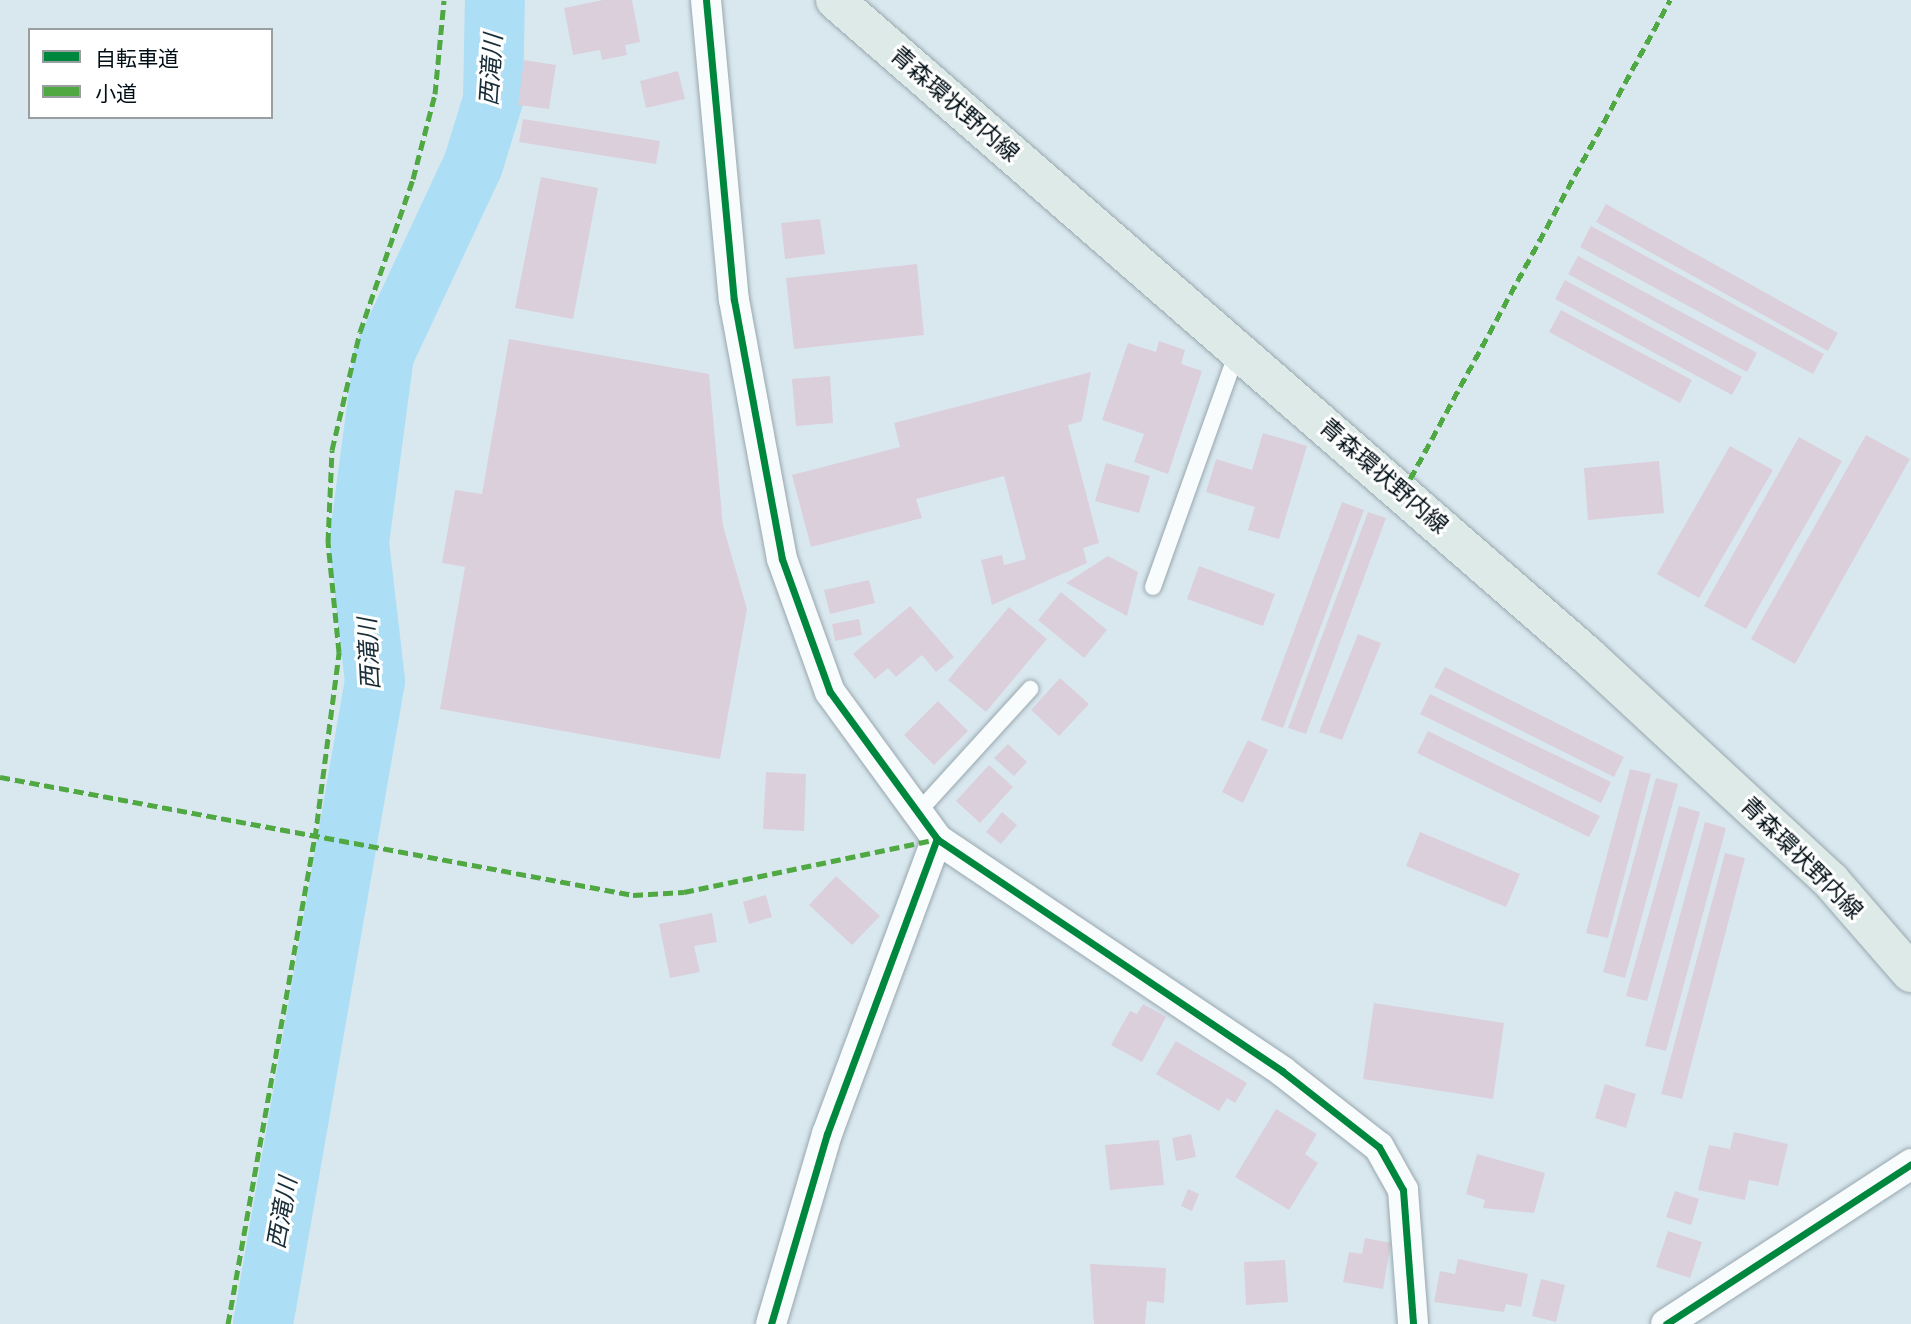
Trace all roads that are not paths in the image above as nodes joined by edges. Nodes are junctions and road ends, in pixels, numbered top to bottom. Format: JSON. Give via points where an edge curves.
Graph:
{"nodes":[{"id":1,"x":706,"y":0,"type":"edge"},
{"id":2,"x":835,"y":0,"type":"edge"},
{"id":3,"x":1238,"y":349,"type":"junction"},
{"id":4,"x":1153,"y":587,"type":"dead end"},
{"id":5,"x":1030,"y":689,"type":"dead end"},
{"id":6,"x":920,"y":810,"type":"junction"},
{"id":7,"x":937,"y":839,"type":"junction"},
{"id":8,"x":1911,"y":973,"type":"edge"},
{"id":9,"x":1911,"y":1164,"type":"edge"},
{"id":10,"x":771,"y":1324,"type":"edge"},
{"id":11,"x":1413,"y":1324,"type":"edge"},
{"id":12,"x":1665,"y":1324,"type":"edge"}],
"edges":[{"from":1,"to":6,"type":"street","via":[[734,300],[782,559],[830,692],[885,773]]},
{"from":2,"to":3,"type":"main road","name":"青森環状野内線"},
{"from":3,"to":4,"type":"lane"},
{"from":3,"to":8,"type":"main road","name":"青森環状野内線","via":[[1598,665],[1831,881]]},
{"from":5,"to":6,"type":"lane"},
{"from":6,"to":7,"type":"street"},
{"from":7,"to":10,"type":"street","via":[[827,1134]]},
{"from":7,"to":11,"type":"street","via":[[1282,1071],[1379,1147],[1403,1190]]},
{"from":9,"to":12,"type":"street"}]}
